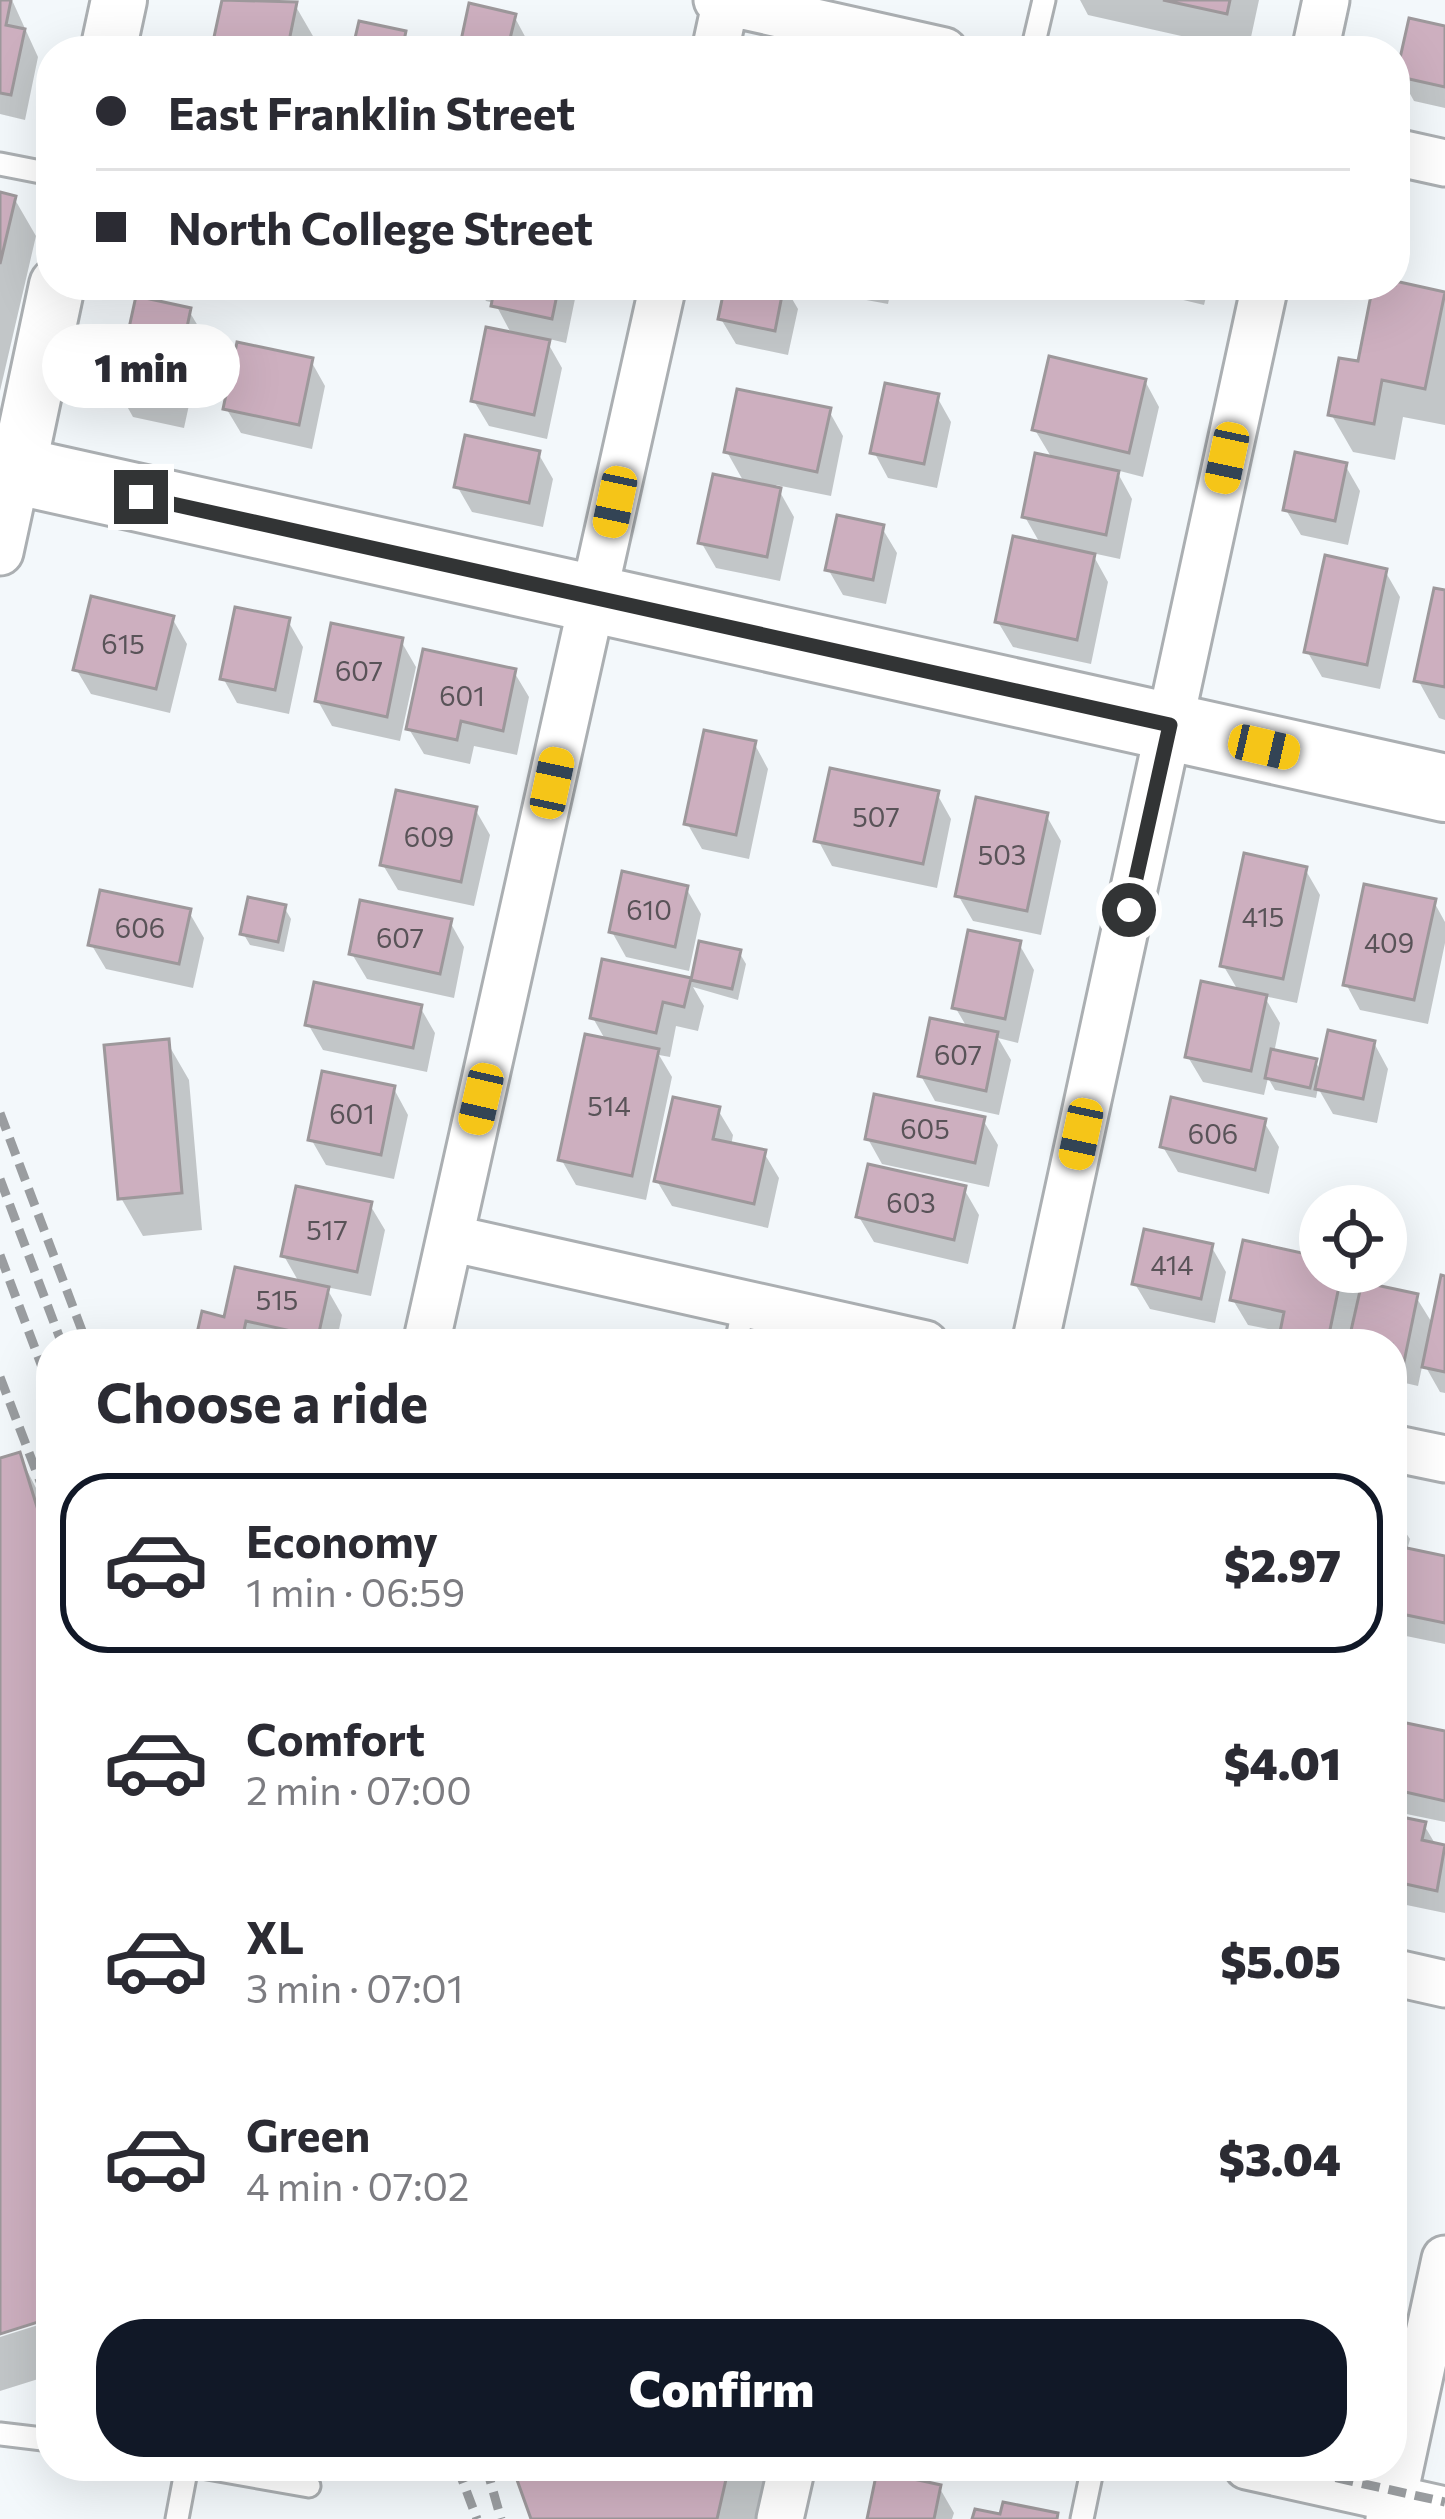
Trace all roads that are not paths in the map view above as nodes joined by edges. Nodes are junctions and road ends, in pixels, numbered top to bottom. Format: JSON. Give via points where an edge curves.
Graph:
{"nodes":[{"id":1,"x":119,"y":0,"type":"edge"},
{"id":2,"x":1044,"y":0,"type":"edge"},
{"id":3,"x":1326,"y":0,"type":"edge"},
{"id":4,"x":723,"y":1,"type":"edge"},
{"id":5,"x":111,"y":36,"type":"edge"},
{"id":6,"x":717,"y":36,"type":"edge"},
{"id":7,"x":878,"y":36,"type":"edge"},
{"id":8,"x":1036,"y":36,"type":"edge"},
{"id":9,"x":1318,"y":36,"type":"edge"},
{"id":10,"x":1410,"y":156,"type":"edge"},
{"id":11,"x":0,"y":164,"type":"edge"},
{"id":12,"x":1445,"y":164,"type":"edge"},
{"id":13,"x":36,"y":171,"type":"edge"},
{"id":14,"x":53,"y":300,"type":"edge"},
{"id":15,"x":660,"y":300,"type":"edge"},
{"id":16,"x":1262,"y":300,"type":"edge"},
{"id":17,"x":9,"y":468,"type":"edge"},
{"id":18,"x":0,"y":552,"type":"edge"},
{"id":19,"x":594,"y":597,"type":"junction"},
{"id":20,"x":1170,"y":725,"type":"junction"},
{"id":21,"x":1445,"y":788,"type":"edge"},
{"id":22,"x":450,"y":1238,"type":"junction"},
{"id":23,"x":740,"y":1324,"type":"edge"},
{"id":24,"x":429,"y":1329,"type":"edge"},
{"id":25,"x":786,"y":1329,"type":"edge"},
{"id":26,"x":1038,"y":1329,"type":"edge"},
{"id":27,"x":1407,"y":1451,"type":"edge"},
{"id":28,"x":1445,"y":1460,"type":"edge"},
{"id":29,"x":1407,"y":1975,"type":"edge"},
{"id":30,"x":1445,"y":1984,"type":"edge"},
{"id":31,"x":1445,"y":2259,"type":"edge"},
{"id":32,"x":0,"y":2434,"type":"edge"},
{"id":33,"x":1407,"y":2435,"type":"edge"},
{"id":34,"x":36,"y":2438,"type":"edge"},
{"id":35,"x":184,"y":2481,"type":"edge"},
{"id":36,"x":281,"y":2481,"type":"edge"},
{"id":37,"x":789,"y":2481,"type":"edge"},
{"id":38,"x":1090,"y":2481,"type":"edge"},
{"id":39,"x":1297,"y":2481,"type":"edge"},
{"id":40,"x":309,"y":2486,"type":"dead end"},
{"id":41,"x":1391,"y":2509,"type":"edge"},
{"id":42,"x":1445,"y":2510,"type":"edge"},
{"id":43,"x":177,"y":2519,"type":"edge"},
{"id":44,"x":781,"y":2519,"type":"edge"},
{"id":45,"x":1082,"y":2519,"type":"edge"}],
"edges":[{"from":1,"to":5,"type":"street"},
{"from":2,"to":8,"type":"lane"},
{"from":3,"to":9,"type":"street"},
{"from":4,"to":6,"type":"street"},
{"from":4,"to":7,"type":"street"},
{"from":10,"to":12,"type":"street"},
{"from":11,"to":13,"type":"lane"},
{"from":14,"to":17,"type":"street"},
{"from":15,"to":19,"type":"street"},
{"from":16,"to":20,"type":"street"},
{"from":17,"to":18,"type":"street"},
{"from":17,"to":19,"type":"main road"},
{"from":19,"to":20,"type":"main road"},
{"from":19,"to":22,"type":"street"},
{"from":20,"to":21,"type":"main road"},
{"from":20,"to":26,"type":"street"},
{"from":22,"to":23,"type":"street"},
{"from":22,"to":24,"type":"street"},
{"from":23,"to":25,"type":"street"},
{"from":27,"to":28,"type":"street"},
{"from":29,"to":30,"type":"street"},
{"from":31,"to":33,"type":"street"},
{"from":32,"to":34,"type":"lane"},
{"from":35,"to":43,"type":"lane"},
{"from":36,"to":40,"type":"lane"},
{"from":37,"to":44,"type":"street"},
{"from":38,"to":45,"type":"lane"},
{"from":39,"to":41,"type":"street"},
{"from":41,"to":42,"type":"street"}]}
